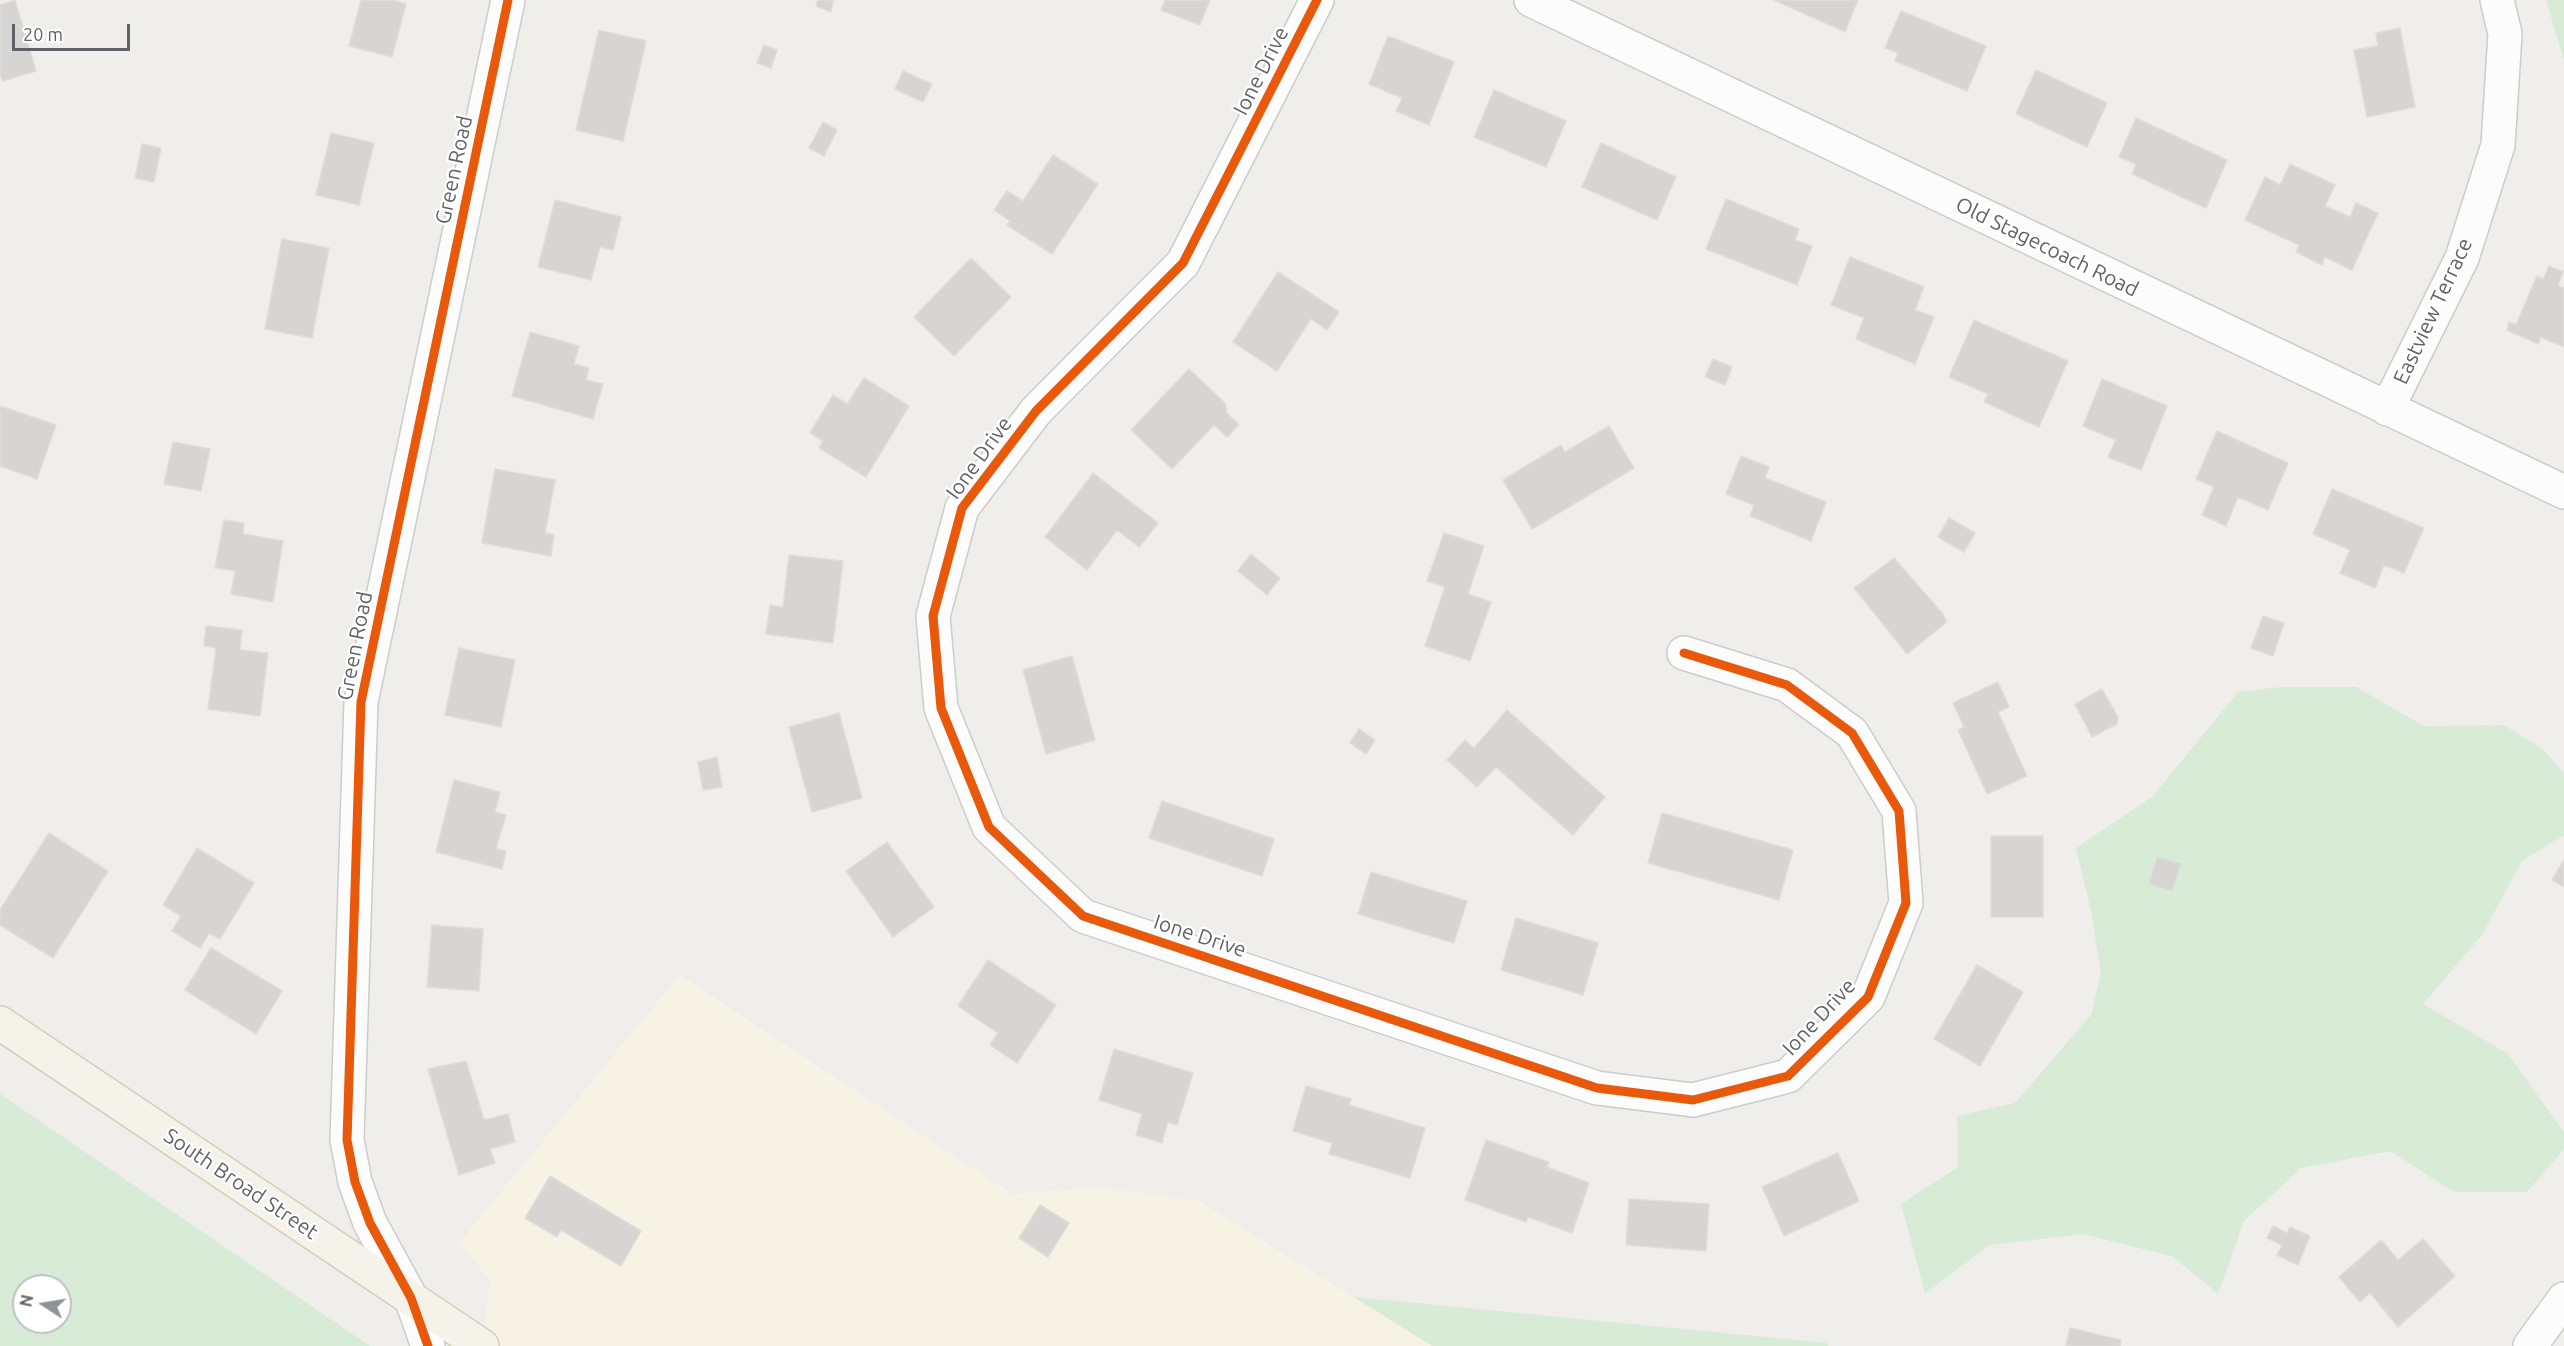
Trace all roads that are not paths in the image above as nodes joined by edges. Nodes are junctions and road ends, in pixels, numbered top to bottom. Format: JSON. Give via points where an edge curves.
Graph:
{"nodes":[{"id":1,"x":508,"y":0,"type":"edge"},
{"id":2,"x":1317,"y":0,"type":"edge"},
{"id":3,"x":1531,"y":0,"type":"edge"},
{"id":4,"x":2497,"y":0,"type":"edge"},
{"id":5,"x":2387,"y":409,"type":"junction"},
{"id":6,"x":2564,"y":492,"type":"edge"},
{"id":7,"x":1684,"y":652,"type":"dead end"},
{"id":8,"x":0,"y":1023,"type":"edge"},
{"id":9,"x":411,"y":1298,"type":"junction"},
{"id":10,"x":2564,"y":1299,"type":"edge"},
{"id":11,"x":428,"y":1346,"type":"edge"},
{"id":12,"x":483,"y":1346,"type":"edge"},
{"id":13,"x":2530,"y":1346,"type":"edge"}],
"edges":[{"from":1,"to":9,"type":"street","name":"Green Road","via":[[361,702],[347,1140],[354,1182],[370,1223]]},
{"from":2,"to":7,"type":"street","name":"Ione Drive","via":[[1183,263],[1036,411],[962,508],[933,616],[940,708],[989,826],[1083,916],[1597,1088],[1693,1100],[1777,1079],[1788,1076],[1868,997],[1906,903],[1899,811],[1852,733],[1843,726],[1787,685]]},
{"from":3,"to":5,"type":"street","name":"Old Stagecoach Road"},
{"from":4,"to":5,"type":"street","name":"Eastview Terrace","via":[[2505,34],[2498,145],[2462,258]]},
{"from":5,"to":6,"type":"street","name":"Old Stagecoach Road"},
{"from":8,"to":9,"type":"main road","name":"South Broad Street"},
{"from":9,"to":11,"type":"street","name":"Green Road"},
{"from":9,"to":12,"type":"main road","name":"South Broad Street"},
{"from":10,"to":13,"type":"street"}]}
